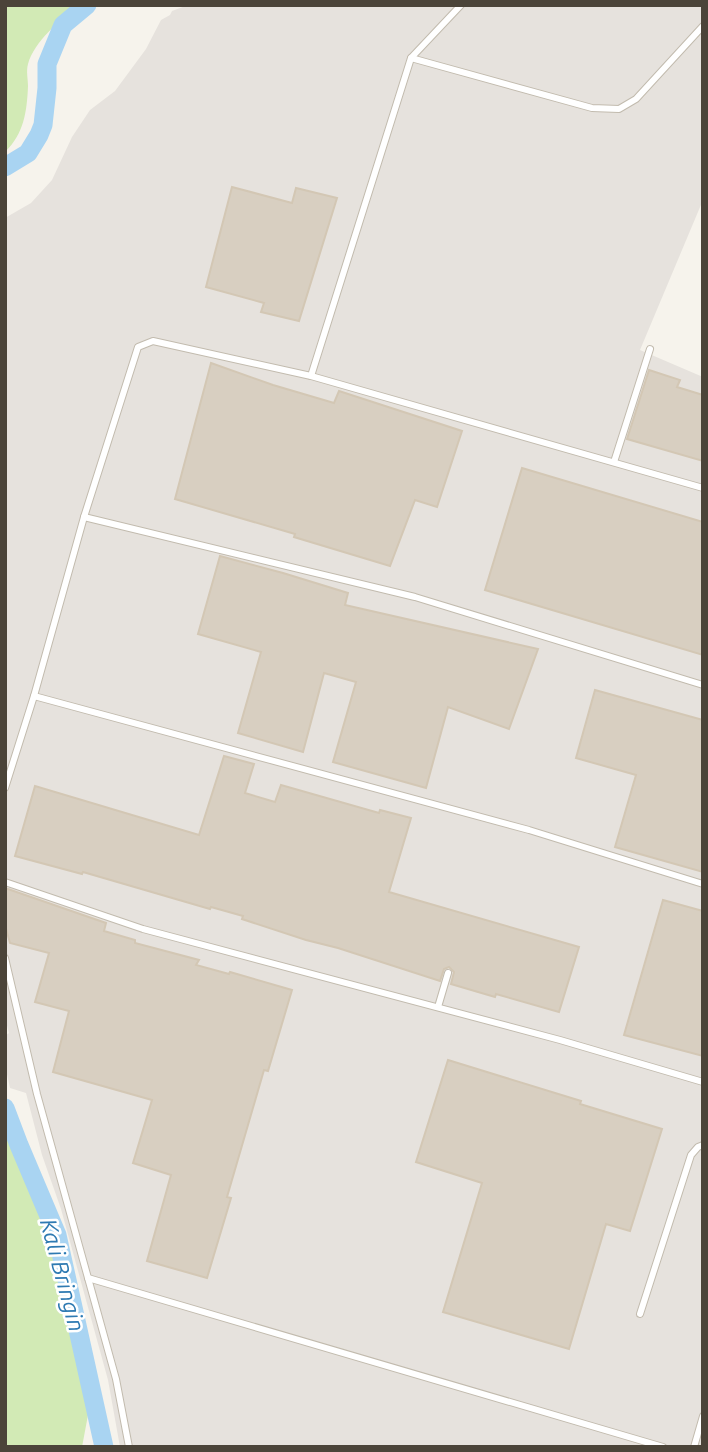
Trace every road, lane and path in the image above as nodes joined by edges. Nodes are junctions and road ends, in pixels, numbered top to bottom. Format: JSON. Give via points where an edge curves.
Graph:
{"nodes":[{"id":1,"x":461,"y":5,"type":"edge"},
{"id":2,"x":703,"y":26,"type":"edge"},
{"id":3,"x":411,"y":58,"type":"junction"},
{"id":4,"x":650,"y":349,"type":"dead end"},
{"id":5,"x":311,"y":376,"type":"junction"},
{"id":6,"x":614,"y":462,"type":"junction"},
{"id":7,"x":703,"y":488,"type":"edge"},
{"id":8,"x":84,"y":517,"type":"junction"},
{"id":9,"x":703,"y":685,"type":"edge"},
{"id":10,"x":34,"y":696,"type":"junction"},
{"id":11,"x":5,"y":788,"type":"edge"},
{"id":12,"x":5,"y":882,"type":"edge"},
{"id":13,"x":703,"y":884,"type":"edge"},
{"id":14,"x":5,"y":958,"type":"edge"},
{"id":15,"x":448,"y":973,"type":"dead end"},
{"id":16,"x":438,"y":1007,"type":"junction"},
{"id":17,"x":703,"y":1082,"type":"edge"},
{"id":18,"x":703,"y":1145,"type":"edge"},
{"id":19,"x":88,"y":1278,"type":"junction"},
{"id":20,"x":640,"y":1314,"type":"dead end"},
{"id":21,"x":703,"y":1416,"type":"edge"},
{"id":22,"x":129,"y":1447,"type":"edge"},
{"id":23,"x":663,"y":1447,"type":"edge"},
{"id":24,"x":694,"y":1447,"type":"edge"}],
"edges":[{"from":1,"to":3,"type":"lane"},
{"from":2,"to":3,"type":"lane","via":[[636,99],[619,109],[592,107]]},
{"from":3,"to":5,"type":"lane"},
{"from":4,"to":6,"type":"lane"},
{"from":5,"to":6,"type":"lane"},
{"from":5,"to":8,"type":"lane","via":[[153,341],[138,347]]},
{"from":6,"to":7,"type":"lane"},
{"from":8,"to":9,"type":"lane","via":[[415,597]]},
{"from":8,"to":10,"type":"lane"},
{"from":10,"to":11,"type":"lane"},
{"from":10,"to":13,"type":"lane","via":[[529,830]]},
{"from":12,"to":16,"type":"lane","via":[[144,929]]},
{"from":14,"to":19,"type":"lane"},
{"from":15,"to":16,"type":"lane"},
{"from":16,"to":17,"type":"lane"},
{"from":18,"to":20,"type":"lane","via":[[691,1155]]},
{"from":19,"to":22,"type":"lane"},
{"from":19,"to":23,"type":"lane"},
{"from":21,"to":24,"type":"lane"}]}
